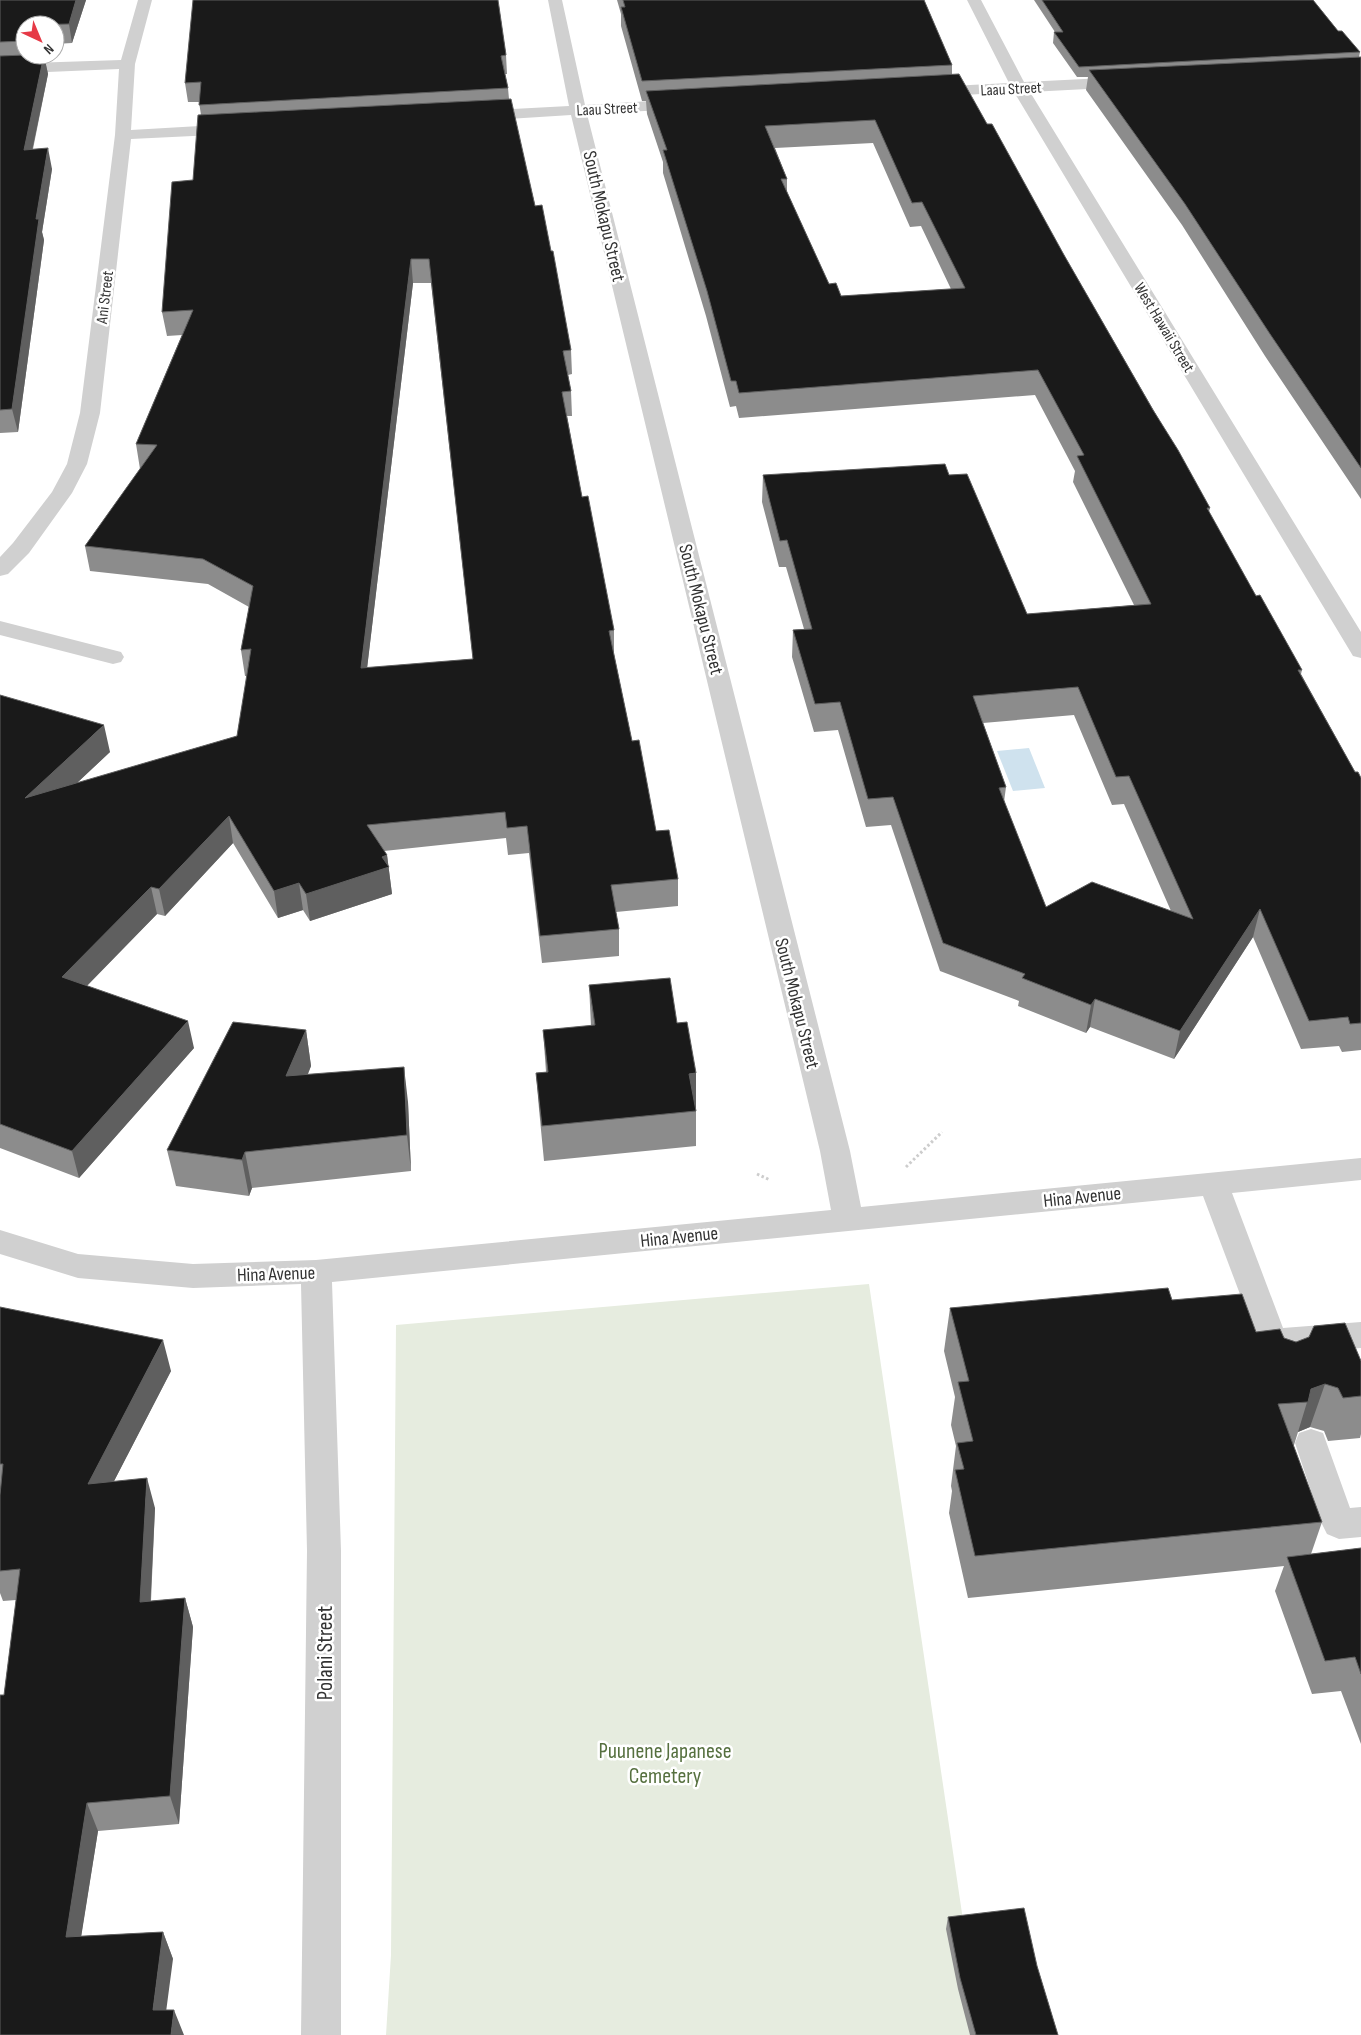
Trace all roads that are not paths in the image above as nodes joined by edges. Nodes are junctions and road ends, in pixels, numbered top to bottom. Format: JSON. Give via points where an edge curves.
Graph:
{"nodes":[{"id":1,"x":145,"y":0,"type":"edge"},
{"id":2,"x":555,"y":0,"type":"edge"},
{"id":3,"x":974,"y":0,"type":"edge"},
{"id":4,"x":127,"y":64,"type":"junction"},
{"id":5,"x":0,"y":69,"type":"edge"},
{"id":6,"x":1143,"y":81,"type":"edge"},
{"id":7,"x":1019,"y":87,"type":"junction"},
{"id":8,"x":912,"y":93,"type":"edge"},
{"id":9,"x":697,"y":104,"type":"edge"},
{"id":10,"x":578,"y":110,"type":"junction"},
{"id":11,"x":464,"y":116,"type":"edge"},
{"id":12,"x":247,"y":128,"type":"edge"},
{"id":13,"x":123,"y":135,"type":"junction"},
{"id":14,"x":0,"y":569,"type":"edge"},
{"id":15,"x":0,"y":628,"type":"edge"},
{"id":16,"x":1361,"y":651,"type":"edge"},
{"id":17,"x":113,"y":657,"type":"dead end"},
{"id":18,"x":1361,"y":1169,"type":"edge"},
{"id":19,"x":1214,"y":1183,"type":"junction"},
{"id":20,"x":848,"y":1218,"type":"junction"},
{"id":21,"x":0,"y":1242,"type":"edge"},
{"id":22,"x":316,"y":1272,"type":"junction"},
{"id":23,"x":1361,"y":1335,"type":"edge"},
{"id":24,"x":1272,"y":1341,"type":"junction"},
{"id":25,"x":1283,"y":1371,"type":"edge"},
{"id":26,"x":1311,"y":1443,"type":"edge"},
{"id":27,"x":1361,"y":1522,"type":"edge"},
{"id":28,"x":321,"y":2035,"type":"edge"}],
"edges":[{"from":1,"to":4,"type":"street","name":"Ani Street"},
{"from":2,"to":10,"type":"street","name":"South Mokapu Street"},
{"from":3,"to":7,"type":"street","name":"West Hawaii Street"},
{"from":4,"to":5,"type":"street"},
{"from":4,"to":13,"type":"street","name":"Ani Street"},
{"from":6,"to":7,"type":"street","name":"Laau Street"},
{"from":7,"to":8,"type":"street","name":"Laau Street"},
{"from":7,"to":16,"type":"street","name":"West Hawaii Street"},
{"from":9,"to":10,"type":"street","name":"Laau Street"},
{"from":10,"to":11,"type":"street","name":"Laau Street"},
{"from":10,"to":20,"type":"street","name":"South Mokapu Street","via":[[835,1151]]},
{"from":12,"to":13,"type":"street"},
{"from":13,"to":14,"type":"street","name":"Ani Street","via":[[90,412],[77,464],[62,493],[21,548]]},
{"from":15,"to":17,"type":"street"},
{"from":18,"to":19,"type":"street","name":"Hina Avenue"},
{"from":19,"to":20,"type":"street","name":"Hina Avenue"},
{"from":19,"to":24,"type":"street"},
{"from":20,"to":22,"type":"street","name":"Hina Avenue"},
{"from":21,"to":22,"type":"street","name":"Hina Avenue","via":[[78,1266],[193,1276]]},
{"from":22,"to":28,"type":"street","name":"Polani Street","via":[[324,1550]]},
{"from":23,"to":24,"type":"street"},
{"from":24,"to":25,"type":"street"},
{"from":26,"to":27,"type":"street","via":[[1339,1524]]}]}
